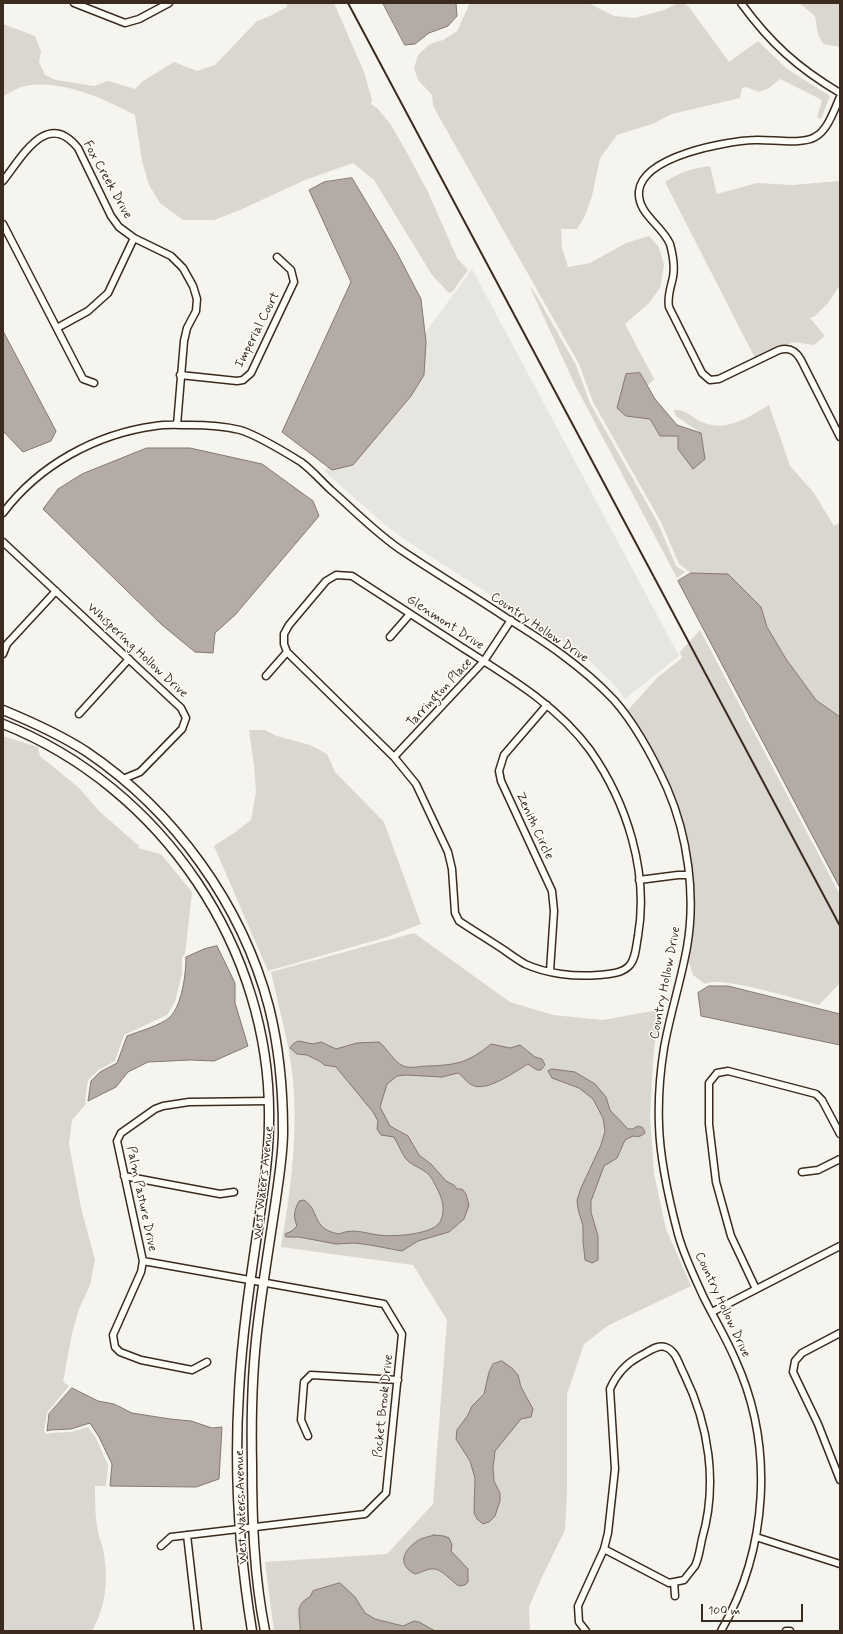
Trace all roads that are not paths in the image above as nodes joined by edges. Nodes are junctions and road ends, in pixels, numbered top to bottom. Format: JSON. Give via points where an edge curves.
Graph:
{"nodes":[{"id":1,"x":74,"y":3,"type":"edge"},
{"id":2,"x":169,"y":3,"type":"edge"},
{"id":3,"x":741,"y":3,"type":"edge"},
{"id":4,"x":840,"y":93,"type":"edge"},
{"id":5,"x":840,"y":97,"type":"edge"},
{"id":6,"x":3,"y":181,"type":"edge"},
{"id":7,"x":3,"y":224,"type":"edge"},
{"id":8,"x":134,"y":238,"type":"junction"},
{"id":9,"x":278,"y":257,"type":"dead end"},
{"id":10,"x":57,"y":328,"type":"junction"},
{"id":11,"x":180,"y":375,"type":"junction"},
{"id":12,"x":94,"y":383,"type":"dead end"},
{"id":13,"x":177,"y":425,"type":"junction"},
{"id":14,"x":840,"y":437,"type":"edge"},
{"id":15,"x":3,"y":513,"type":"edge"},
{"id":16,"x":3,"y":542,"type":"edge"},
{"id":17,"x":56,"y":591,"type":"junction"},
{"id":18,"x":410,"y":614,"type":"junction"},
{"id":19,"x":511,"y":620,"type":"junction"},
{"id":20,"x":390,"y":637,"type":"dead end"},
{"id":21,"x":287,"y":652,"type":"junction"},
{"id":22,"x":3,"y":654,"type":"edge"},
{"id":23,"x":129,"y":659,"type":"junction"},
{"id":24,"x":484,"y":661,"type":"junction"},
{"id":25,"x":266,"y":676,"type":"dead end"},
{"id":26,"x":547,"y":705,"type":"junction"},
{"id":27,"x":3,"y":710,"type":"edge"},
{"id":28,"x":79,"y":714,"type":"dead end"},
{"id":29,"x":3,"y":724,"type":"edge"},
{"id":30,"x":394,"y":757,"type":"junction"},
{"id":31,"x":123,"y":779,"type":"junction"},
{"id":32,"x":689,"y":875,"type":"junction"},
{"id":33,"x":639,"y":880,"type":"junction"},
{"id":34,"x":550,"y":972,"type":"junction"},
{"id":35,"x":269,"y":1101,"type":"junction"},
{"id":36,"x":840,"y":1134,"type":"edge"},
{"id":37,"x":840,"y":1159,"type":"edge"},
{"id":38,"x":802,"y":1172,"type":"dead end"},
{"id":39,"x":124,"y":1176,"type":"junction"},
{"id":40,"x":234,"y":1192,"type":"dead end"},
{"id":41,"x":840,"y":1246,"type":"edge"},
{"id":42,"x":143,"y":1261,"type":"junction"},
{"id":43,"x":251,"y":1281,"type":"junction"},
{"id":44,"x":264,"y":1283,"type":"junction"},
{"id":45,"x":756,"y":1289,"type":"junction"},
{"id":46,"x":712,"y":1312,"type":"junction"},
{"id":47,"x":840,"y":1333,"type":"edge"},
{"id":48,"x":206,"y":1362,"type":"dead end"},
{"id":49,"x":398,"y":1380,"type":"junction"},
{"id":50,"x":308,"y":1436,"type":"dead end"},
{"id":51,"x":840,"y":1480,"type":"edge"},
{"id":52,"x":239,"y":1528,"type":"junction"},
{"id":53,"x":252,"y":1528,"type":"junction"},
{"id":54,"x":187,"y":1535,"type":"junction"},
{"id":55,"x":756,"y":1537,"type":"junction"},
{"id":56,"x":161,"y":1546,"type":"dead end"},
{"id":57,"x":604,"y":1549,"type":"junction"},
{"id":58,"x":840,"y":1564,"type":"edge"},
{"id":59,"x":674,"y":1582,"type":"junction"},
{"id":60,"x":675,"y":1596,"type":"dead end"},
{"id":61,"x":198,"y":1631,"type":"edge"},
{"id":62,"x":252,"y":1631,"type":"edge"},
{"id":63,"x":265,"y":1631,"type":"edge"},
{"id":64,"x":586,"y":1631,"type":"edge"},
{"id":65,"x":721,"y":1631,"type":"edge"},
{"id":66,"x":786,"y":1631,"type":"edge"},
{"id":67,"x":790,"y":1631,"type":"edge"}],
"edges":[{"from":1,"to":2,"type":"street","via":[[125,23],[139,19]]},
{"from":3,"to":4,"type":"street","via":[[776,46]]},
{"from":5,"to":14,"type":"street","via":[[824,128],[815,137],[800,141],[745,141],[706,148],[674,158],[651,171],[644,178],[639,191],[642,209],[662,230],[670,245],[674,266],[669,307],[702,373],[710,380],[719,379],[784,348],[793,350],[801,360]]},
{"from":6,"to":8,"type":"street","name":"Fox Creek Drive","via":[[43,135],[64,135],[78,148],[111,216],[119,227]]},
{"from":7,"to":10,"type":"street"},
{"from":8,"to":10,"type":"street","via":[[108,293],[88,311]]},
{"from":8,"to":11,"type":"street","name":"Fox Creek Drive","via":[[171,256],[183,268],[193,286],[197,299],[196,311],[184,340]]},
{"from":9,"to":11,"type":"street","name":"Imperial Court","via":[[291,270],[294,282],[251,373],[243,380],[237,381]]},
{"from":10,"to":12,"type":"street","via":[[83,379]]},
{"from":11,"to":13,"type":"street","name":"Fox Creek Drive"},
{"from":13,"to":15,"type":"street","name":"Country Hollow Drive","via":[[156,425],[94,442],[55,462],[15,496]]},
{"from":13,"to":19,"type":"street","name":"Country Hollow Drive","via":[[206,425],[244,431],[303,464],[377,532]]},
{"from":16,"to":17,"type":"street","name":"Whispering Hollow Drive"},
{"from":17,"to":22,"type":"street","via":[[7,644]]},
{"from":17,"to":23,"type":"street","name":"Whispering Hollow Drive"},
{"from":18,"to":20,"type":"street"},
{"from":18,"to":21,"type":"street","name":"Glenmont Drive","via":[[352,576],[336,575],[326,581],[289,624],[284,634]]},
{"from":18,"to":24,"type":"street","name":"Glenmont Drive"},
{"from":19,"to":24,"type":"street","name":"Tarrington Place"},
{"from":19,"to":32,"type":"street","name":"Country Hollow Drive","via":[[578,666],[615,702],[638,732],[669,791],[678,818]]},
{"from":21,"to":25,"type":"street"},
{"from":21,"to":30,"type":"street","name":"Glenmont Drive"},
{"from":23,"to":28,"type":"street"},
{"from":23,"to":31,"type":"street","name":"Whispering Hollow Drive","via":[[181,708],[186,718],[182,728],[140,772]]},
{"from":24,"to":26,"type":"street","name":"Glenmont Drive"},
{"from":24,"to":30,"type":"street","name":"Tarrington Place"},
{"from":26,"to":33,"type":"street","name":"Glenmont Drive","via":[[567,722],[590,750],[610,781],[629,828]]},
{"from":26,"to":34,"type":"street","name":"Zenith Circle","via":[[504,755],[499,771],[501,781],[552,891],[554,911]]},
{"from":27,"to":31,"type":"street","name":"West Waters Avenue","via":[[36,723],[63,738]]},
{"from":29,"to":35,"type":"street","name":"West Waters Avenue","via":[[62,752],[118,793],[170,844],[193,874],[229,937],[244,972],[266,1061]]},
{"from":30,"to":34,"type":"street","name":"Glenmont Drive","via":[[416,784],[448,852],[452,869],[455,913],[459,921],[525,964]]},
{"from":31,"to":44,"type":"street","name":"West Waters Avenue","via":[[176,831],[220,890],[250,953],[269,1006],[279,1058],[283,1135]]},
{"from":32,"to":33,"type":"street"},
{"from":32,"to":46,"type":"street","name":"Country Hollow Drive","via":[[691,908],[687,946],[665,1045],[659,1088],[659,1130],[679,1238]]},
{"from":33,"to":34,"type":"street","name":"Glenmont Drive","via":[[639,932],[634,957],[629,966],[617,973],[581,976]]},
{"from":35,"to":39,"type":"street","name":"Palm Pasture Drive","via":[[189,1102],[155,1109],[122,1133],[117,1141]]},
{"from":35,"to":43,"type":"street","name":"West Waters Avenue","via":[[266,1170]]},
{"from":36,"to":45,"type":"street","via":[[822,1100],[816,1094],[728,1071],[717,1073],[710,1083],[709,1124],[716,1182],[731,1236]]},
{"from":37,"to":38,"type":"street","via":[[818,1170]]},
{"from":39,"to":40,"type":"street","via":[[220,1194]]},
{"from":39,"to":42,"type":"street","name":"Palm Pasture Drive"},
{"from":41,"to":45,"type":"street"},
{"from":42,"to":43,"type":"street","name":"Pocket Brook Drive"},
{"from":42,"to":48,"type":"street","name":"Palm Pasture Drive","via":[[141,1272],[113,1335],[115,1347],[120,1352],[141,1360],[192,1370]]},
{"from":43,"to":44,"type":"street","name":"Pocket Brook Drive"},
{"from":43,"to":52,"type":"street","name":"West Waters Avenue","via":[[236,1440]]},
{"from":44,"to":49,"type":"street","name":"Pocket Brook Drive","via":[[384,1304],[402,1334]]},
{"from":44,"to":53,"type":"street","name":"West Waters Avenue","via":[[256,1338],[251,1419]]},
{"from":45,"to":46,"type":"street"},
{"from":46,"to":55,"type":"street","name":"Country Hollow Drive","via":[[746,1387],[758,1434],[762,1496]]},
{"from":47,"to":51,"type":"street","via":[[802,1353],[795,1361],[793,1372],[818,1424]]},
{"from":49,"to":50,"type":"street","via":[[311,1375],[304,1382],[301,1420]]},
{"from":49,"to":53,"type":"street","name":"Pocket Brook Drive","via":[[386,1493],[365,1514]]},
{"from":52,"to":53,"type":"street","name":"Pocket Brook Drive"},
{"from":52,"to":54,"type":"street","name":"Pocket Brook Drive"},
{"from":52,"to":62,"type":"street","name":"West Waters Avenue"},
{"from":53,"to":63,"type":"street","name":"West Waters Avenue"},
{"from":54,"to":56,"type":"street","name":"Pocket Brook Drive","via":[[171,1537]]},
{"from":54,"to":61,"type":"street"},
{"from":55,"to":58,"type":"street"},
{"from":55,"to":65,"type":"street","name":"Country Hollow Drive","via":[[748,1569]]},
{"from":57,"to":59,"type":"street","via":[[670,1583]]},
{"from":57,"to":59,"type":"street","via":[[615,1468],[610,1389],[630,1362],[657,1347],[665,1347],[673,1351],[694,1395],[704,1426],[709,1457],[710,1489],[706,1526],[696,1564],[684,1580]]},
{"from":57,"to":64,"type":"street","via":[[578,1606],[579,1622]]},
{"from":59,"to":60,"type":"street"},
{"from":66,"to":67,"type":"street"}]}
